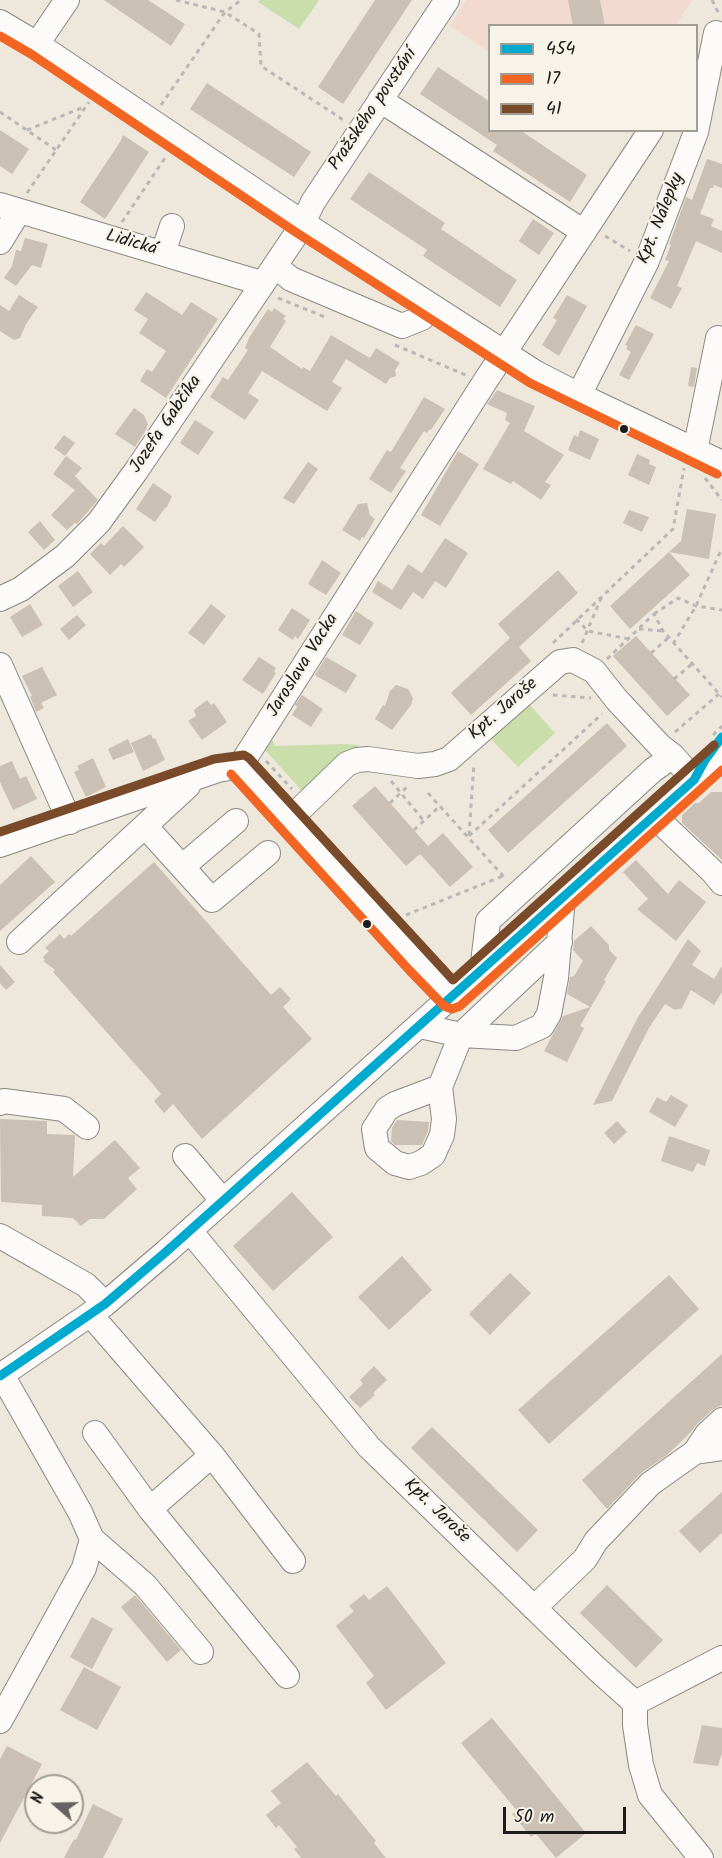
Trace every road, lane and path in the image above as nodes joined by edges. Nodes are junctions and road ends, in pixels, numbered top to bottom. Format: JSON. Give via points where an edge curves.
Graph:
{"nodes":[{"id":1,"x":67,"y":0,"type":"edge"},
{"id":2,"x":176,"y":0,"type":"edge"},
{"id":3,"x":241,"y":0,"type":"edge"},
{"id":4,"x":447,"y":0,"type":"edge"},
{"id":5,"x":712,"y":0,"type":"edge"},
{"id":6,"x":225,"y":12,"type":"junction"},
{"id":7,"x":0,"y":22,"type":"edge"},
{"id":8,"x":719,"y":23,"type":"edge"},
{"id":9,"x":37,"y":44,"type":"junction"},
{"id":10,"x":698,"y":59,"type":"edge"},
{"id":11,"x":90,"y":100,"type":"dead end"},
{"id":12,"x":380,"y":100,"type":"junction"},
{"id":13,"x":86,"y":106,"type":"junction"},
{"id":14,"x":157,"y":111,"type":"dead end"},
{"id":15,"x":0,"y":112,"type":"edge"},
{"id":16,"x":349,"y":123,"type":"dead end"},
{"id":17,"x":698,"y":123,"type":"edge"},
{"id":18,"x":27,"y":130,"type":"junction"},
{"id":19,"x":650,"y":132,"type":"edge"},
{"id":20,"x":696,"y":132,"type":"edge"},
{"id":21,"x":173,"y":146,"type":"dead end"},
{"id":22,"x":56,"y":150,"type":"junction"},
{"id":23,"x":15,"y":204,"type":"edge"},
{"id":24,"x":303,"y":223,"type":"junction"},
{"id":25,"x":172,"y":226,"type":"dead end"},
{"id":26,"x":117,"y":231,"type":"dead end"},
{"id":27,"x":594,"y":234,"type":"junction"},
{"id":28,"x":0,"y":242,"type":"edge"},
{"id":29,"x":630,"y":251,"type":"dead end"},
{"id":30,"x":163,"y":253,"type":"junction"},
{"id":31,"x":268,"y":275,"type":"junction"},
{"id":32,"x":432,"y":306,"type":"junction"},
{"id":33,"x":718,"y":338,"type":"dead end"},
{"id":34,"x":505,"y":352,"type":"junction"},
{"id":35,"x":579,"y":395,"type":"junction"},
{"id":36,"x":690,"y":456,"type":"junction"},
{"id":37,"x":712,"y":468,"type":"edge"},
{"id":38,"x":722,"y":500,"type":"edge"},
{"id":39,"x":722,"y":549,"type":"edge"},
{"id":40,"x":603,"y":595,"type":"junction"},
{"id":41,"x":0,"y":599,"type":"edge"},
{"id":42,"x":696,"y":606,"type":"junction"},
{"id":43,"x":722,"y":610,"type":"edge"},
{"id":44,"x":654,"y":614,"type":"junction"},
{"id":45,"x":576,"y":620,"type":"junction"},
{"id":46,"x":639,"y":629,"type":"junction"},
{"id":47,"x":588,"y":631,"type":"junction"},
{"id":48,"x":663,"y":631,"type":"junction"},
{"id":49,"x":668,"y":638,"type":"junction"},
{"id":50,"x":629,"y":639,"type":"junction"},
{"id":51,"x":673,"y":644,"type":"junction"},
{"id":52,"x":651,"y":652,"type":"dead end"},
{"id":53,"x":576,"y":664,"type":"junction"},
{"id":54,"x":692,"y":664,"type":"junction"},
{"id":55,"x":0,"y":666,"type":"edge"},
{"id":56,"x":674,"y":679,"type":"dead end"},
{"id":57,"x":524,"y":693,"type":"junction"},
{"id":58,"x":721,"y":695,"type":"edge"},
{"id":59,"x":617,"y":700,"type":"junction"},
{"id":60,"x":722,"y":737,"type":"edge"},
{"id":61,"x":671,"y":746,"type":"junction"},
{"id":62,"x":722,"y":754,"type":"edge"},
{"id":63,"x":264,"y":759,"type":"dead end"},
{"id":64,"x":474,"y":759,"type":"dead end"},
{"id":65,"x":240,"y":766,"type":"junction"},
{"id":66,"x":196,"y":778,"type":"junction"},
{"id":67,"x":388,"y":778,"type":"dead end"},
{"id":68,"x":415,"y":780,"type":"dead end"},
{"id":69,"x":694,"y":780,"type":"junction"},
{"id":70,"x":294,"y":790,"type":"dead end"},
{"id":71,"x":400,"y":793,"type":"junction"},
{"id":72,"x":428,"y":793,"type":"dead end"},
{"id":73,"x":390,"y":803,"type":"dead end"},
{"id":74,"x":440,"y":806,"type":"junction"},
{"id":75,"x":654,"y":816,"type":"junction"},
{"id":76,"x":236,"y":821,"type":"dead end"},
{"id":77,"x":288,"y":821,"type":"junction"},
{"id":78,"x":424,"y":821,"type":"junction"},
{"id":79,"x":70,"y":822,"type":"junction"},
{"id":80,"x":145,"y":826,"type":"junction"},
{"id":81,"x":414,"y":830,"type":"dead end"},
{"id":82,"x":469,"y":836,"type":"junction"},
{"id":83,"x":0,"y":845,"type":"edge"},
{"id":84,"x":268,"y":853,"type":"dead end"},
{"id":85,"x":182,"y":867,"type":"junction"},
{"id":86,"x":503,"y":876,"type":"junction"},
{"id":87,"x":508,"y":881,"type":"dead end"},
{"id":88,"x":722,"y":883,"type":"edge"},
{"id":89,"x":563,"y":897,"type":"junction"},
{"id":90,"x":406,"y":915,"type":"dead end"},
{"id":91,"x":20,"y":942,"type":"dead end"},
{"id":92,"x":560,"y":942,"type":"junction"},
{"id":93,"x":482,"y":971,"type":"junction"},
{"id":94,"x":452,"y":997,"type":"junction"},
{"id":95,"x":420,"y":1026,"type":"junction"},
{"id":96,"x":461,"y":1035,"type":"junction"},
{"id":97,"x":440,"y":1087,"type":"dead end"},
{"id":98,"x":0,"y":1102,"type":"edge"},
{"id":99,"x":87,"y":1127,"type":"dead end"},
{"id":100,"x":185,"y":1156,"type":"dead end"},
{"id":101,"x":223,"y":1201,"type":"junction"},
{"id":102,"x":190,"y":1231,"type":"junction"},
{"id":103,"x":0,"y":1236,"type":"edge"},
{"id":104,"x":98,"y":1309,"type":"junction"},
{"id":105,"x":1,"y":1375,"type":"edge"},
{"id":106,"x":722,"y":1420,"type":"edge"},
{"id":107,"x":95,"y":1433,"type":"dead end"},
{"id":108,"x":722,"y":1448,"type":"edge"},
{"id":109,"x":695,"y":1452,"type":"junction"},
{"id":110,"x":212,"y":1455,"type":"junction"},
{"id":111,"x":150,"y":1509,"type":"junction"},
{"id":112,"x":92,"y":1539,"type":"junction"},
{"id":113,"x":293,"y":1561,"type":"dead end"},
{"id":114,"x":534,"y":1608,"type":"junction"},
{"id":115,"x":201,"y":1652,"type":"dead end"},
{"id":116,"x":722,"y":1658,"type":"edge"},
{"id":117,"x":287,"y":1676,"type":"dead end"},
{"id":118,"x":635,"y":1703,"type":"junction"},
{"id":119,"x":0,"y":1721,"type":"edge"},
{"id":120,"x":701,"y":1858,"type":"edge"}],
"edges":[{"from":1,"to":9,"type":"street"},
{"from":2,"to":6,"type":"path"},
{"from":3,"to":6,"type":"path"},
{"from":4,"to":12,"type":"street","name":"Pražského povstání"},
{"from":5,"to":8,"type":"path"},
{"from":6,"to":14,"type":"path"},
{"from":6,"to":16,"type":"path","via":[[259,33],[261,66]]},
{"from":7,"to":9,"type":"street"},
{"from":8,"to":10,"type":"street"},
{"from":8,"to":17,"type":"street","name":"Kpt. Nálepky"},
{"from":9,"to":24,"type":"street","via":[[250,198]]},
{"from":11,"to":13,"type":"path"},
{"from":12,"to":24,"type":"street","name":"Pražského povstání","via":[[312,202]]},
{"from":12,"to":27,"type":"street"},
{"from":13,"to":18,"type":"path"},
{"from":13,"to":22,"type":"path"},
{"from":15,"to":18,"type":"path"},
{"from":18,"to":22,"type":"path"},
{"from":19,"to":27,"type":"street"},
{"from":20,"to":35,"type":"street","name":"Kpt. Nálepky","via":[[647,261]]},
{"from":21,"to":26,"type":"path"},
{"from":22,"to":23,"type":"path"},
{"from":23,"to":28,"type":"street"},
{"from":23,"to":30,"type":"street","name":"Lidická"},
{"from":24,"to":31,"type":"street","name":"Jozefa Gabčíka"},
{"from":24,"to":32,"type":"street"},
{"from":25,"to":30,"type":"street"},
{"from":27,"to":29,"type":"path"},
{"from":27,"to":34,"type":"street"},
{"from":30,"to":31,"type":"street","name":"Lidická"},
{"from":31,"to":32,"type":"street","name":"Lidická","via":[[291,279],[402,326],[422,318]]},
{"from":31,"to":41,"type":"street","name":"Jozefa Gabčíka","via":[[99,522],[65,556],[21,589]]},
{"from":32,"to":34,"type":"street"},
{"from":33,"to":36,"type":"street"},
{"from":34,"to":35,"type":"street"},
{"from":34,"to":65,"type":"street","name":"Jaroslava Vacka"},
{"from":35,"to":36,"type":"street"},
{"from":36,"to":37,"type":"street"},
{"from":36,"to":40,"type":"path","via":[[673,529]]},
{"from":37,"to":38,"type":"path"},
{"from":39,"to":42,"type":"path"},
{"from":40,"to":45,"type":"path"},
{"from":40,"to":47,"type":"path"},
{"from":42,"to":43,"type":"path"},
{"from":42,"to":44,"type":"path","via":[[678,598]]},
{"from":42,"to":51,"type":"path"},
{"from":44,"to":46,"type":"path"},
{"from":44,"to":48,"type":"path"},
{"from":45,"to":47,"type":"path"},
{"from":45,"to":53,"type":"path","via":[[547,648]]},
{"from":46,"to":48,"type":"path"},
{"from":46,"to":50,"type":"path"},
{"from":47,"to":50,"type":"path"},
{"from":47,"to":53,"type":"path"},
{"from":48,"to":49,"type":"path"},
{"from":49,"to":51,"type":"path"},
{"from":49,"to":52,"type":"path"},
{"from":50,"to":53,"type":"path"},
{"from":51,"to":54,"type":"path"},
{"from":53,"to":57,"type":"street","name":"Kpt. Jaroše"},
{"from":53,"to":59,"type":"street"},
{"from":54,"to":56,"type":"path"},
{"from":54,"to":58,"type":"path"},
{"from":55,"to":79,"type":"street"},
{"from":57,"to":59,"type":"path"},
{"from":57,"to":77,"type":"street","name":"Kpt. Jaroše","via":[[449,759],[418,766],[357,760],[347,764]]},
{"from":58,"to":61,"type":"path"},
{"from":59,"to":61,"type":"street","via":[[660,746]]},
{"from":59,"to":82,"type":"path"},
{"from":60,"to":69,"type":"street"},
{"from":61,"to":69,"type":"street"},
{"from":61,"to":93,"type":"street","via":[[653,770],[488,921]]},
{"from":62,"to":69,"type":"street"},
{"from":63,"to":70,"type":"path"},
{"from":64,"to":82,"type":"path"},
{"from":65,"to":66,"type":"street"},
{"from":65,"to":77,"type":"street"},
{"from":66,"to":79,"type":"street"},
{"from":66,"to":80,"type":"street"},
{"from":67,"to":71,"type":"path"},
{"from":68,"to":71,"type":"path"},
{"from":69,"to":75,"type":"street"},
{"from":71,"to":73,"type":"path"},
{"from":71,"to":78,"type":"path"},
{"from":72,"to":74,"type":"path"},
{"from":74,"to":78,"type":"path"},
{"from":74,"to":82,"type":"path"},
{"from":75,"to":88,"type":"street"},
{"from":75,"to":89,"type":"street"},
{"from":76,"to":85,"type":"street"},
{"from":77,"to":94,"type":"street"},
{"from":78,"to":81,"type":"path"},
{"from":79,"to":83,"type":"street"},
{"from":80,"to":85,"type":"street"},
{"from":80,"to":91,"type":"street"},
{"from":82,"to":86,"type":"path"},
{"from":84,"to":85,"type":"street","via":[[212,900]]},
{"from":86,"to":87,"type":"path"},
{"from":86,"to":90,"type":"path"},
{"from":89,"to":92,"type":"street"},
{"from":89,"to":93,"type":"street"},
{"from":92,"to":96,"type":"street"},
{"from":92,"to":96,"type":"street","via":[[549,1014],[542,1026],[516,1038]]},
{"from":93,"to":94,"type":"street"},
{"from":94,"to":95,"type":"street"},
{"from":95,"to":96,"type":"street"},
{"from":95,"to":101,"type":"street"},
{"from":96,"to":97,"type":"street"},
{"from":98,"to":99,"type":"street","via":[[64,1109]]},
{"from":100,"to":101,"type":"street"},
{"from":101,"to":102,"type":"street"},
{"from":102,"to":104,"type":"street"},
{"from":102,"to":114,"type":"street","name":"Kpt. Jaroše","via":[[369,1447]]},
{"from":103,"to":104,"type":"street","via":[[86,1285]]},
{"from":104,"to":105,"type":"street"},
{"from":104,"to":110,"type":"street"},
{"from":105,"to":112,"type":"street"},
{"from":106,"to":109,"type":"street"},
{"from":107,"to":111,"type":"street"},
{"from":108,"to":109,"type":"street"},
{"from":109,"to":114,"type":"street","via":[[650,1484],[596,1541],[585,1559]]},
{"from":110,"to":111,"type":"street"},
{"from":110,"to":113,"type":"street"},
{"from":111,"to":117,"type":"street"},
{"from":112,"to":115,"type":"street","via":[[146,1585]]},
{"from":112,"to":119,"type":"street","via":[[84,1568]]},
{"from":114,"to":118,"type":"street","name":"Kpt. Jaroše"},
{"from":116,"to":118,"type":"street"},
{"from":118,"to":120,"type":"street","via":[[641,1765],[650,1795]]}]}
